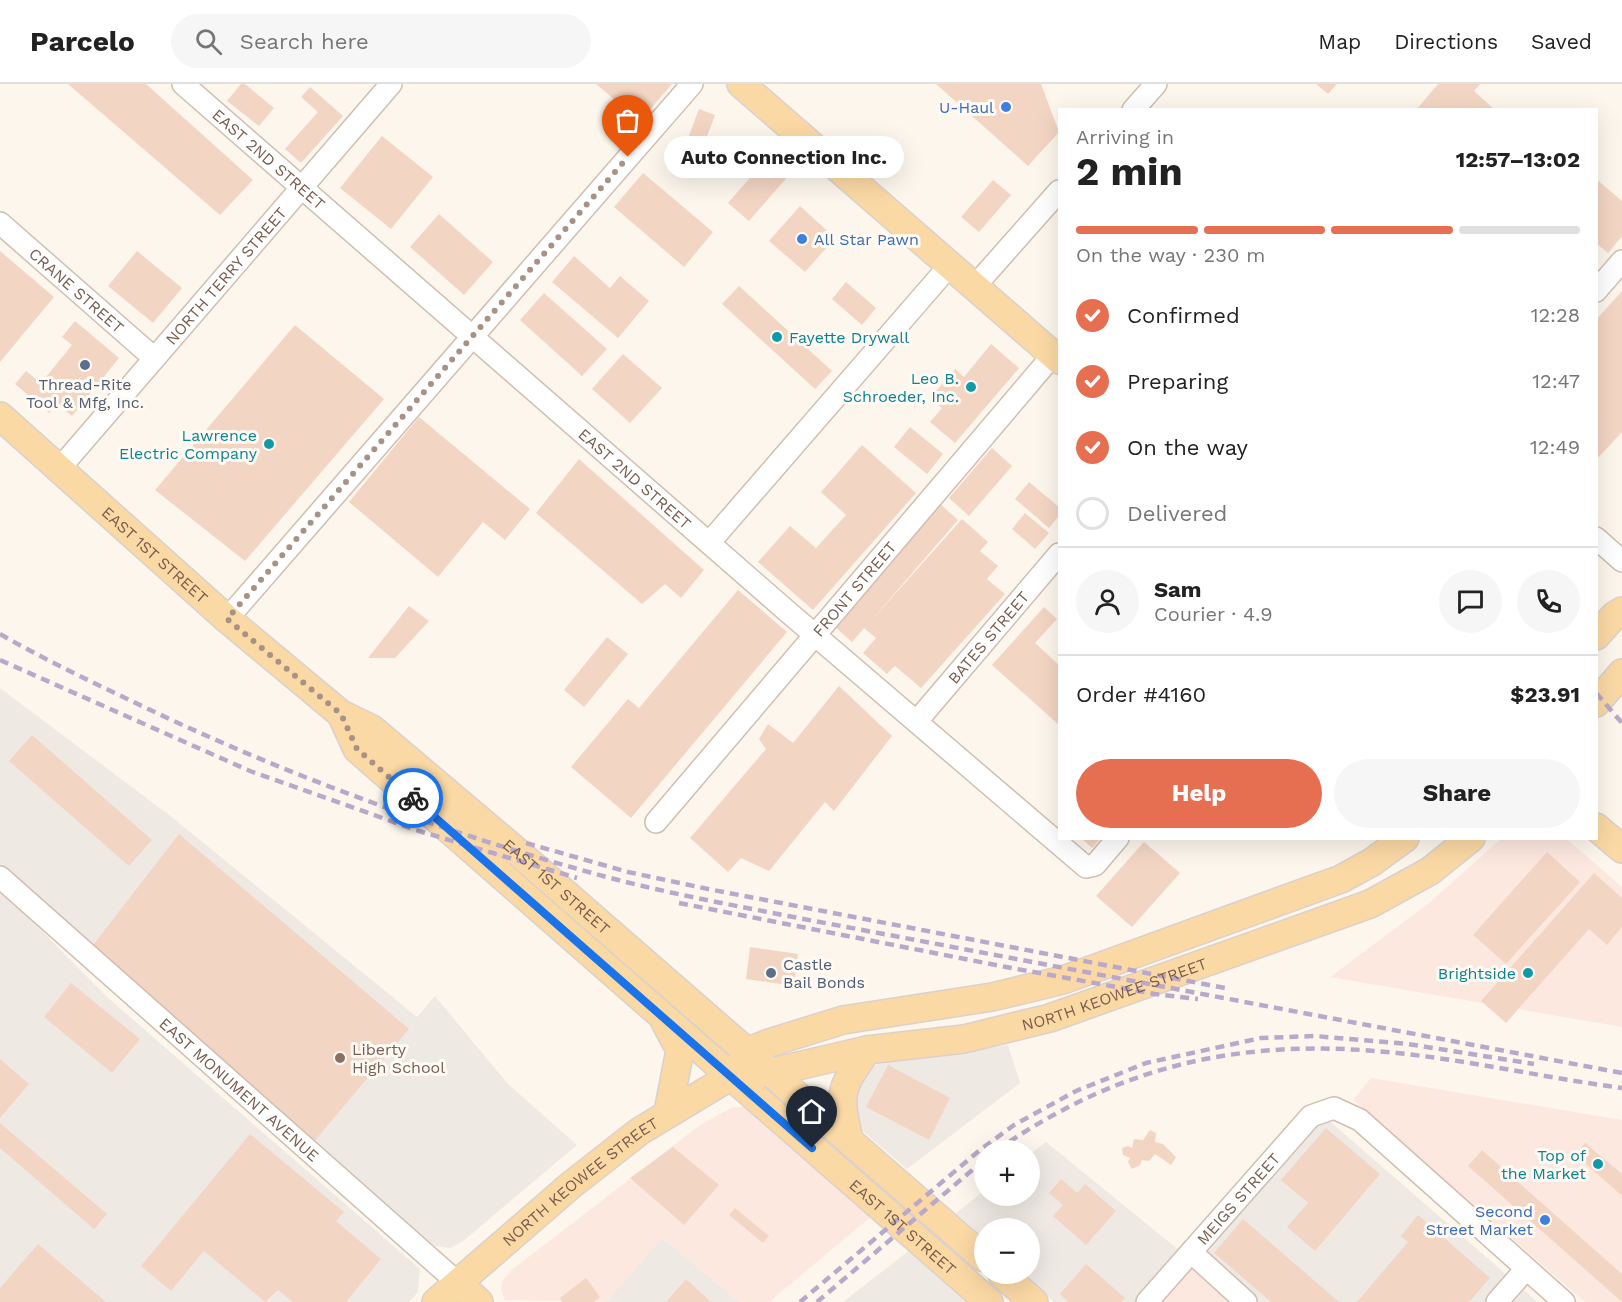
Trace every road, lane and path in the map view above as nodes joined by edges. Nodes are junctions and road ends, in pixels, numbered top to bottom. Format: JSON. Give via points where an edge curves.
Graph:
{"nodes":[{"id":1,"x":183,"y":84,"type":"edge"},
{"id":2,"x":391,"y":84,"type":"edge"},
{"id":3,"x":693,"y":84,"type":"edge"},
{"id":4,"x":741,"y":84,"type":"edge"},
{"id":5,"x":1156,"y":84,"type":"edge"},
{"id":6,"x":1135,"y":108,"type":"edge"},
{"id":7,"x":302,"y":187,"type":"junction"},
{"id":8,"x":1058,"y":192,"type":"edge"},
{"id":9,"x":0,"y":224,"type":"edge"},
{"id":10,"x":1622,"y":261,"type":"edge"},
{"id":11,"x":950,"y":265,"type":"junction"},
{"id":12,"x":975,"y":286,"type":"junction"},
{"id":13,"x":1598,"y":289,"type":"edge"},
{"id":14,"x":472,"y":335,"type":"junction"},
{"id":15,"x":1056,"y":357,"type":"edge"},
{"id":16,"x":154,"y":358,"type":"junction"},
{"id":17,"x":0,"y":416,"type":"edge"},
{"id":18,"x":60,"y":468,"type":"junction"},
{"id":19,"x":1598,"y":540,"type":"edge"},
{"id":20,"x":709,"y":543,"type":"junction"},
{"id":21,"x":1058,"y":555,"type":"edge"},
{"id":22,"x":1622,"y":561,"type":"edge"},
{"id":23,"x":1622,"y":612,"type":"edge"},
{"id":24,"x":227,"y":619,"type":"junction"},
{"id":25,"x":815,"y":634,"type":"junction"},
{"id":26,"x":1598,"y":634,"type":"edge"},
{"id":27,"x":1622,"y":673,"type":"edge"},
{"id":28,"x":1598,"y":701,"type":"edge"},
{"id":29,"x":341,"y":714,"type":"junction"},
{"id":30,"x":917,"y":721,"type":"junction"},
{"id":31,"x":656,"y":822,"type":"dead end"},
{"id":32,"x":1598,"y":828,"type":"edge"},
{"id":33,"x":1116,"y":840,"type":"edge"},
{"id":34,"x":1402,"y":840,"type":"edge"},
{"id":35,"x":1469,"y":840,"type":"edge"},
{"id":36,"x":1622,"y":849,"type":"edge"},
{"id":37,"x":0,"y":877,"type":"edge"},
{"id":38,"x":660,"y":1013,"type":"junction"},
{"id":39,"x":867,"y":1050,"type":"junction"},
{"id":40,"x":749,"y":1052,"type":"junction"},
{"id":41,"x":772,"y":1072,"type":"junction"},
{"id":42,"x":733,"y":1075,"type":"junction"},
{"id":43,"x":668,"y":1112,"type":"junction"},
{"id":44,"x":849,"y":1139,"type":"junction"},
{"id":45,"x":974,"y":1249,"type":"edge"},
{"id":46,"x":1191,"y":1252,"type":"junction"},
{"id":47,"x":1526,"y":1269,"type":"junction"},
{"id":48,"x":458,"y":1283,"type":"junction"},
{"id":49,"x":1013,"y":1284,"type":"edge"},
{"id":50,"x":436,"y":1302,"type":"edge"},
{"id":51,"x":478,"y":1302,"type":"edge"},
{"id":52,"x":989,"y":1302,"type":"edge"},
{"id":53,"x":1034,"y":1302,"type":"edge"},
{"id":54,"x":1147,"y":1302,"type":"edge"},
{"id":55,"x":1246,"y":1302,"type":"edge"},
{"id":56,"x":1497,"y":1302,"type":"edge"},
{"id":57,"x":1564,"y":1302,"type":"edge"}],
"edges":[{"from":1,"to":7,"type":"street","name":"EAST 2ND STREET"},
{"from":2,"to":7,"type":"street","name":"NORTH TERRY STREET"},
{"from":3,"to":14,"type":"street"},
{"from":4,"to":11,"type":"main road"},
{"from":5,"to":6,"type":"street"},
{"from":7,"to":14,"type":"street","name":"EAST 2ND STREET"},
{"from":7,"to":16,"type":"street","name":"NORTH TERRY STREET"},
{"from":8,"to":12,"type":"street"},
{"from":9,"to":16,"type":"street","name":"CRANE STREET"},
{"from":10,"to":13,"type":"street"},
{"from":11,"to":12,"type":"main road"},
{"from":11,"to":20,"type":"street"},
{"from":12,"to":15,"type":"main road"},
{"from":14,"to":20,"type":"street","name":"EAST 2ND STREET"},
{"from":14,"to":24,"type":"street"},
{"from":15,"to":25,"type":"street","name":"FRONT STREET"},
{"from":16,"to":18,"type":"street","name":"NORTH TERRY STREET"},
{"from":17,"to":18,"type":"main road","name":"EAST 1ST STREET"},
{"from":18,"to":24,"type":"main road","name":"EAST 1ST STREET"},
{"from":19,"to":22,"type":"street"},
{"from":20,"to":25,"type":"street","name":"EAST 2ND STREET"},
{"from":21,"to":30,"type":"street","name":"BATES STREET"},
{"from":23,"to":26,"type":"main road"},
{"from":24,"to":29,"type":"main road","name":"EAST 1ST STREET"},
{"from":25,"to":30,"type":"street","name":"EAST 2ND STREET"},
{"from":25,"to":31,"type":"street","name":"FRONT STREET"},
{"from":27,"to":28,"type":"main road"},
{"from":29,"to":38,"type":"main road","name":"EAST 1ST STREET","via":[[357,749]]},
{"from":29,"to":40,"type":"main road","name":"EAST 1ST STREET","via":[[372,729]]},
{"from":30,"to":33,"type":"street","name":"EAST 2ND STREET","via":[[1086,867]]},
{"from":32,"to":36,"type":"main road"},
{"from":34,"to":40,"type":"main road","name":"NORTH KEOWEE STREET","via":[[1341,879],[1063,980],[992,997],[843,1020]]},
{"from":35,"to":39,"type":"main road","name":"NORTH KEOWEE STREET","via":[[1430,872],[1370,904],[1090,1005],[1003,1031]]},
{"from":37,"to":48,"type":"street","name":"EAST MONUMENT AVENUE"},
{"from":38,"to":42,"type":"main road","name":"EAST 1ST STREET"},
{"from":38,"to":43,"type":"main road","via":[[680,1050]]},
{"from":39,"to":41,"type":"main road","name":"NORTH KEOWEE STREET"},
{"from":39,"to":44,"type":"main road","via":[[848,1076],[841,1098]]},
{"from":40,"to":41,"type":"main road","name":"EAST 1ST STREET"},
{"from":40,"to":42,"type":"main road","name":"NORTH KEOWEE STREET"},
{"from":41,"to":42,"type":"main road","name":"NORTH KEOWEE STREET"},
{"from":41,"to":44,"type":"main road","name":"EAST 1ST STREET"},
{"from":42,"to":43,"type":"main road","name":"NORTH KEOWEE STREET"},
{"from":42,"to":52,"type":"main road","name":"EAST 1ST STREET","via":[[879,1209]]},
{"from":43,"to":48,"type":"main road","name":"NORTH KEOWEE STREET","via":[[571,1185]]},
{"from":44,"to":45,"type":"main road","name":"EAST 1ST STREET"},
{"from":46,"to":47,"type":"street","name":"MEIGS STREET","via":[[1311,1116],[1338,1109],[1360,1120]]},
{"from":46,"to":54,"type":"street","name":"MEIGS STREET"},
{"from":46,"to":55,"type":"street"},
{"from":47,"to":56,"type":"street"},
{"from":47,"to":57,"type":"street"},
{"from":48,"to":50,"type":"main road","name":"NORTH KEOWEE STREET"},
{"from":48,"to":51,"type":"main road","name":"EAST MONUMENT AVENUE"},
{"from":49,"to":53,"type":"main road"}]}
